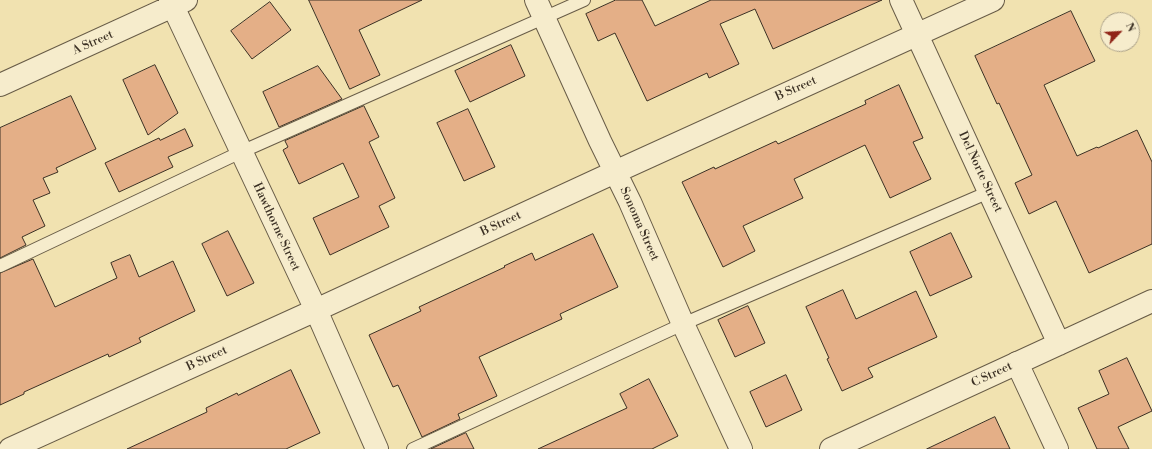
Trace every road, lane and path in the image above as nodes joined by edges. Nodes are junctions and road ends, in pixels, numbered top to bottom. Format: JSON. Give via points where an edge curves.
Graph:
{"nodes":[{"id":1,"x":584,"y":0,"type":"edge"},
{"id":2,"x":901,"y":0,"type":"edge"},
{"id":3,"x":993,"y":0,"type":"edge"},
{"id":4,"x":176,"y":2,"type":"edge"},
{"id":5,"x":540,"y":9,"type":"edge"},
{"id":6,"x":917,"y":35,"type":"junction"},
{"id":7,"x":0,"y":85,"type":"edge"},
{"id":8,"x":241,"y":152,"type":"junction"},
{"id":9,"x":614,"y":172,"type":"junction"},
{"id":10,"x":989,"y":192,"type":"junction"},
{"id":11,"x":0,"y":266,"type":"edge"},
{"id":12,"x":1152,"y":301,"type":"edge"},
{"id":13,"x":316,"y":310,"type":"junction"},
{"id":14,"x":683,"y":324,"type":"junction"},
{"id":15,"x":1059,"y":344,"type":"junction"},
{"id":16,"x":1017,"y":363,"type":"junction"},
{"id":17,"x":10,"y":449,"type":"edge"},
{"id":18,"x":377,"y":449,"type":"edge"},
{"id":19,"x":413,"y":449,"type":"edge"},
{"id":20,"x":741,"y":449,"type":"edge"},
{"id":21,"x":831,"y":449,"type":"edge"},
{"id":22,"x":1057,"y":449,"type":"edge"}],
"edges":[{"from":1,"to":5,"type":"lane"},
{"from":2,"to":6,"type":"street","name":"Del Norte Street"},
{"from":3,"to":6,"type":"street","name":"B Street"},
{"from":4,"to":7,"type":"street","name":"A Street"},
{"from":4,"to":8,"type":"street","name":"Hawthorne Street"},
{"from":5,"to":8,"type":"lane"},
{"from":5,"to":9,"type":"street","name":"Sonoma Street"},
{"from":6,"to":9,"type":"street","name":"B Street"},
{"from":6,"to":10,"type":"street","name":"Del Norte Street"},
{"from":8,"to":11,"type":"lane"},
{"from":8,"to":13,"type":"street","name":"Hawthorne Street"},
{"from":9,"to":13,"type":"street","name":"B Street"},
{"from":9,"to":14,"type":"street","name":"Sonoma Street","via":[[630,202]]},
{"from":10,"to":14,"type":"lane"},
{"from":10,"to":15,"type":"street","name":"Del Norte Street"},
{"from":12,"to":15,"type":"street","name":"C Street"},
{"from":13,"to":17,"type":"street","name":"B Street"},
{"from":13,"to":18,"type":"street","name":"Hawthorne Street"},
{"from":14,"to":19,"type":"lane"},
{"from":14,"to":20,"type":"street","name":"Sonoma Street"},
{"from":15,"to":16,"type":"street","name":"C Street"},
{"from":16,"to":21,"type":"street","name":"C Street"},
{"from":16,"to":22,"type":"street"}]}
